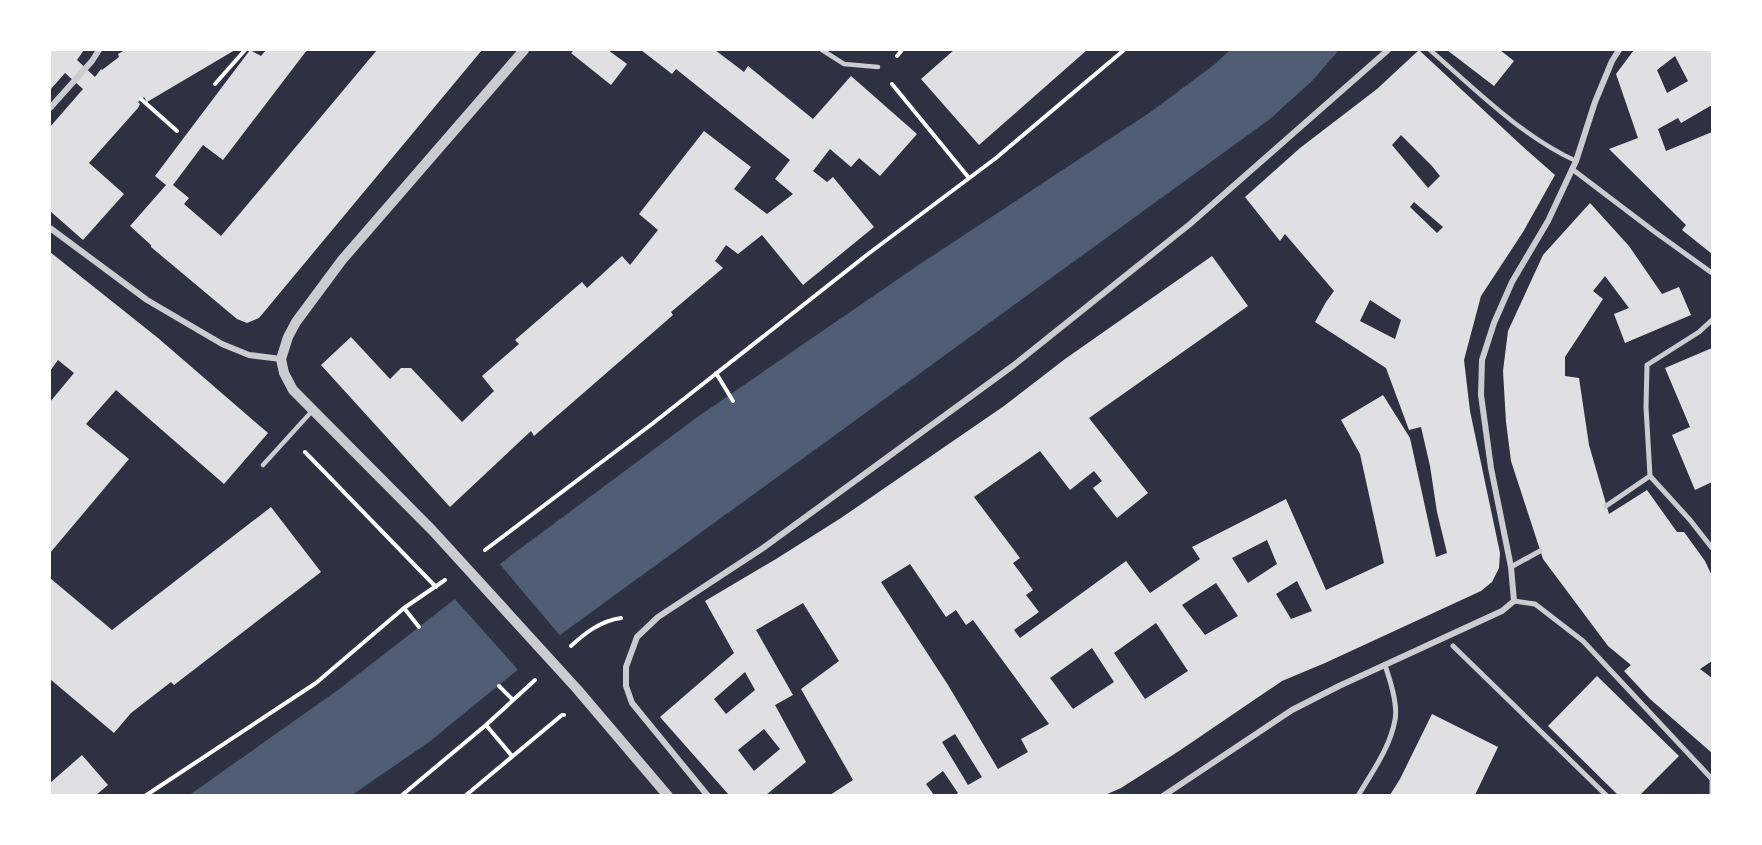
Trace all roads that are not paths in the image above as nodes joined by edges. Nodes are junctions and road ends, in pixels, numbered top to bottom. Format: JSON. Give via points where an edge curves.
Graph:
{"nodes":[{"id":1,"x":99,"y":50,"type":"edge"},
{"id":2,"x":524,"y":50,"type":"edge"},
{"id":3,"x":822,"y":50,"type":"edge"},
{"id":4,"x":1388,"y":50,"type":"edge"},
{"id":5,"x":1430,"y":50,"type":"edge"},
{"id":6,"x":1619,"y":50,"type":"edge"},
{"id":7,"x":878,"y":67,"type":"road end"},
{"id":8,"x":50,"y":108,"type":"edge"},
{"id":9,"x":1576,"y":161,"type":"junction"},
{"id":10,"x":1572,"y":169,"type":"junction"},
{"id":11,"x":50,"y":228,"type":"edge"},
{"id":12,"x":1713,"y":273,"type":"edge"},
{"id":13,"x":1713,"y":320,"type":"edge"},
{"id":14,"x":281,"y":359,"type":"junction"},
{"id":15,"x":312,"y":410,"type":"junction"},
{"id":16,"x":263,"y":465,"type":"dead end"},
{"id":17,"x":1650,"y":476,"type":"junction"},
{"id":18,"x":1606,"y":506,"type":"dead end"},
{"id":19,"x":1713,"y":548,"type":"edge"},
{"id":20,"x":1540,"y":550,"type":"dead end"},
{"id":21,"x":1511,"y":567,"type":"junction"},
{"id":22,"x":1514,"y":599,"type":"junction"},
{"id":23,"x":1453,"y":646,"type":"dead end"},
{"id":24,"x":1385,"y":665,"type":"junction"},
{"id":25,"x":668,"y":795,"type":"edge"},
{"id":26,"x":708,"y":795,"type":"edge"},
{"id":27,"x":1163,"y":795,"type":"edge"},
{"id":28,"x":1358,"y":795,"type":"edge"},
{"id":29,"x":1607,"y":795,"type":"edge"},
{"id":30,"x":1712,"y":795,"type":"edge"}],
"edges":[{"from":1,"to":8,"type":"street"},
{"from":2,"to":14,"type":"street","via":[[342,260],[296,322]]},
{"from":3,"to":7,"type":"lane","via":[[844,64]]},
{"from":4,"to":26,"type":"street","via":[[1190,224],[1014,365],[763,548],[658,616],[637,637],[626,667],[626,686],[632,703]]},
{"from":5,"to":9,"type":"lane","via":[[1520,129]]},
{"from":6,"to":9,"type":"street","via":[[1595,102]]},
{"from":9,"to":10,"type":"street"},
{"from":10,"to":12,"type":"street"},
{"from":10,"to":21,"type":"street","via":[[1548,221],[1512,282],[1482,360],[1481,395],[1491,468]]},
{"from":11,"to":14,"type":"street","via":[[147,300],[222,344],[249,355]]},
{"from":13,"to":17,"type":"street","via":[[1647,365]]},
{"from":14,"to":15,"type":"street","via":[[293,390]]},
{"from":15,"to":16,"type":"lane"},
{"from":15,"to":25,"type":"street","via":[[432,530]]},
{"from":17,"to":18,"type":"street"},
{"from":17,"to":19,"type":"street"},
{"from":20,"to":21,"type":"street"},
{"from":21,"to":22,"type":"street"},
{"from":22,"to":24,"type":"street","via":[[1502,611]]},
{"from":22,"to":30,"type":"street","via":[[1535,604],[1583,641],[1712,779]]},
{"from":23,"to":29,"type":"street"},
{"from":24,"to":27,"type":"street","via":[[1292,710]]},
{"from":24,"to":28,"type":"street","via":[[1396,718],[1386,749]]}]}
